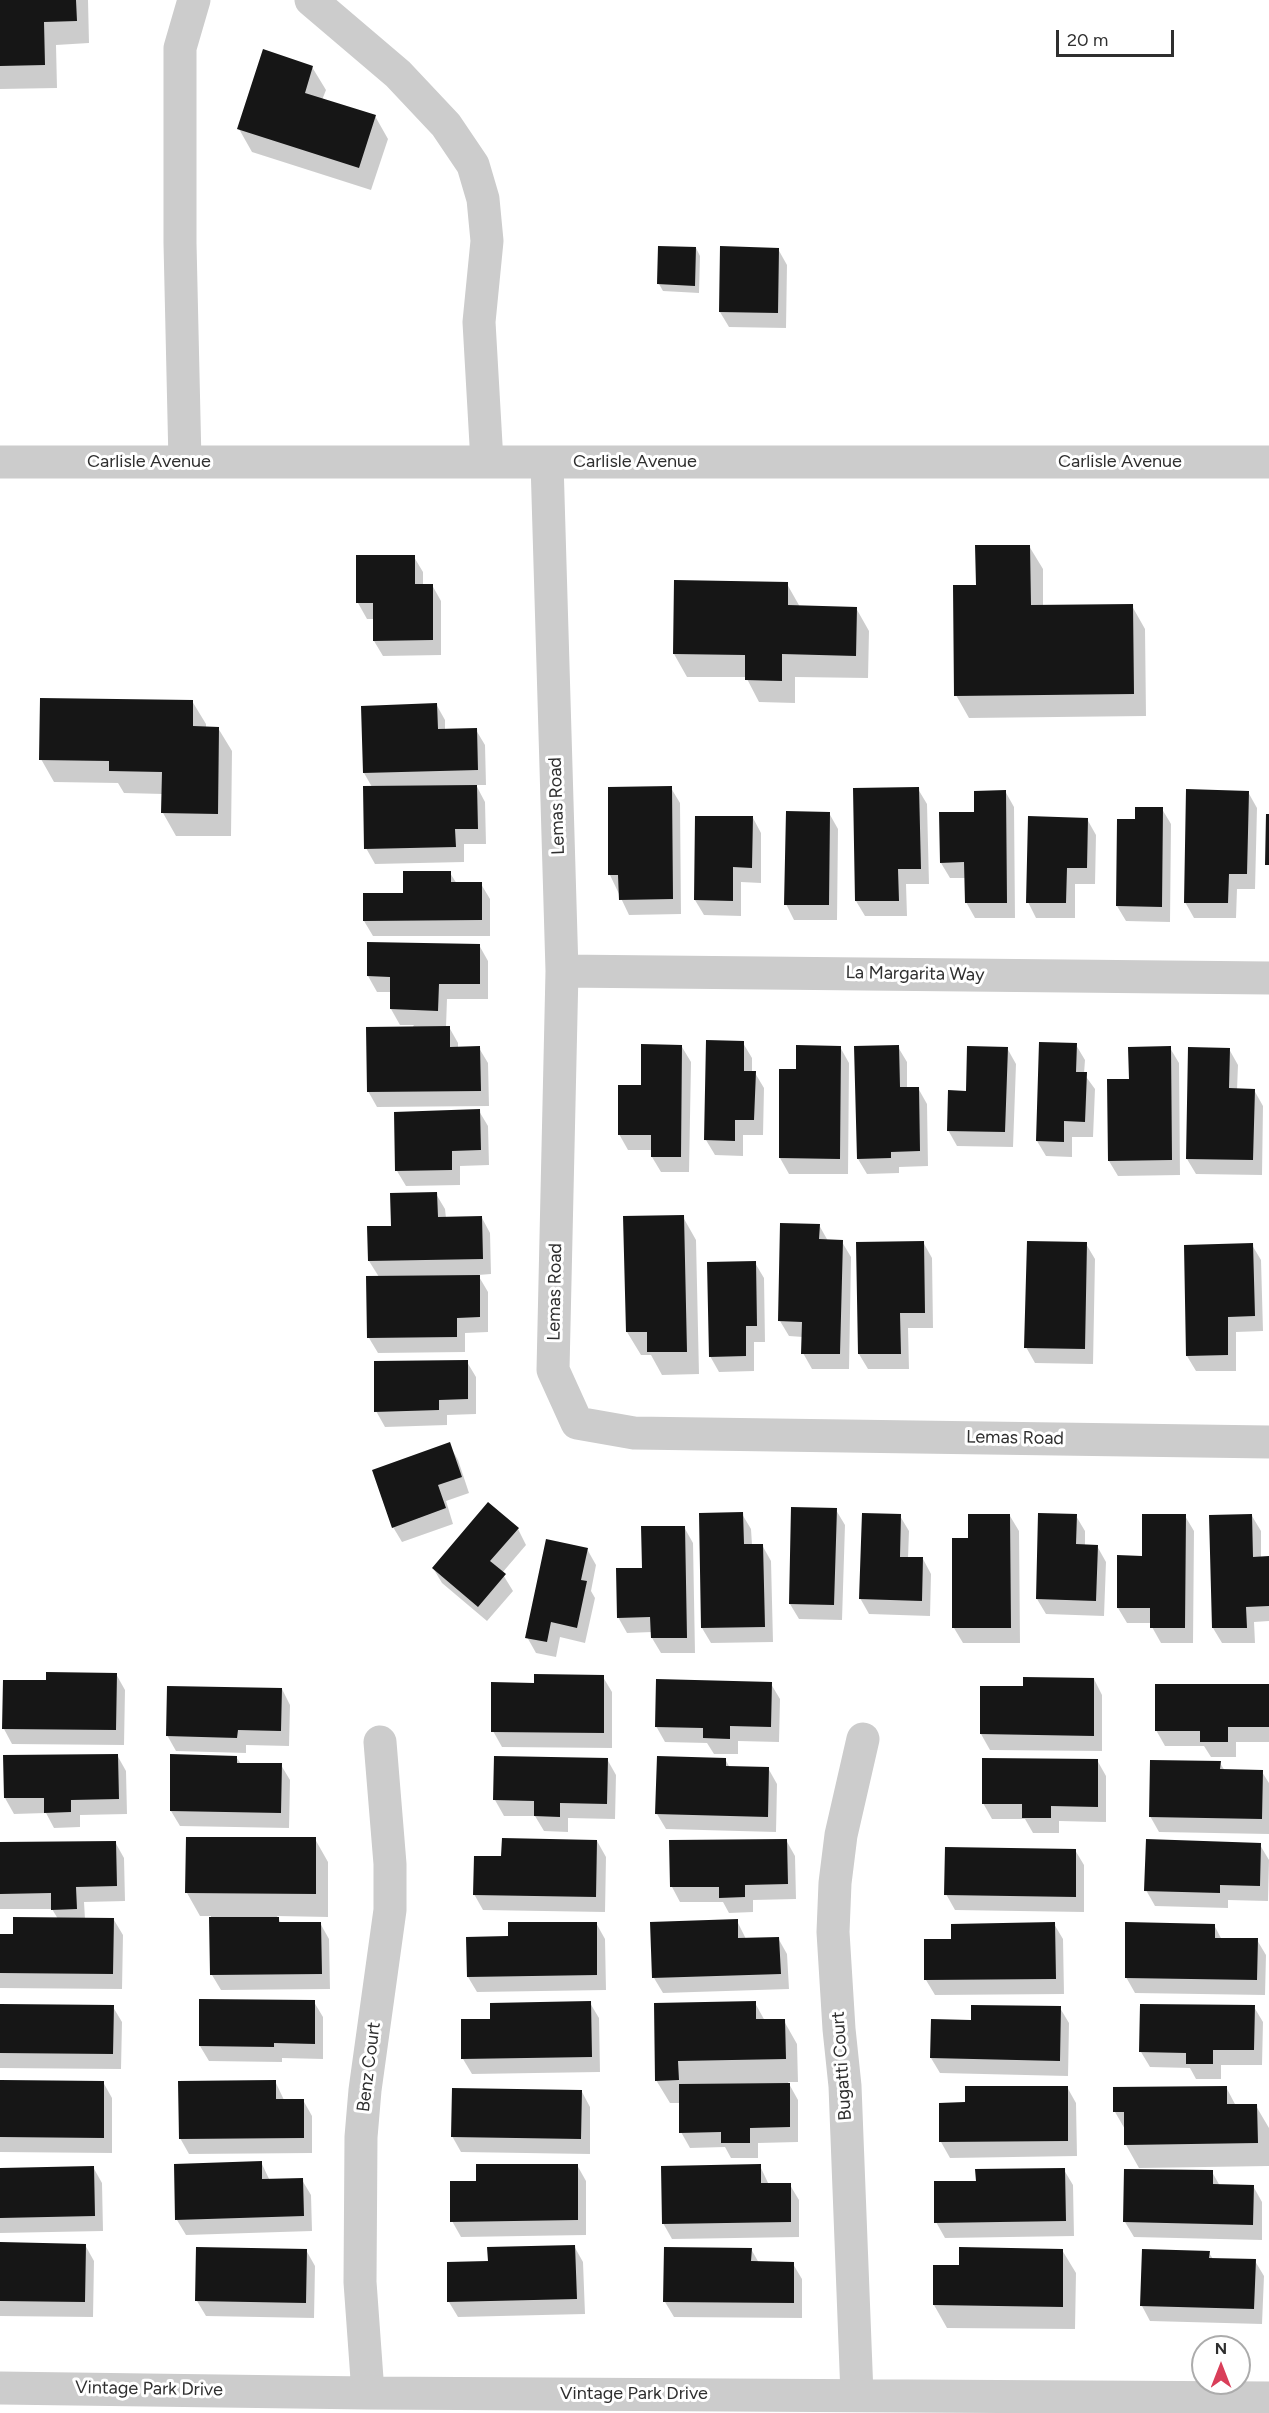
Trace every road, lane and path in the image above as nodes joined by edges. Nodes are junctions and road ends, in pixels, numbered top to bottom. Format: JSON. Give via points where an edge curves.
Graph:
{"nodes":[{"id":1,"x":194,"y":0,"type":"edge"},
{"id":2,"x":311,"y":0,"type":"edge"},
{"id":3,"x":0,"y":462,"type":"edge"},
{"id":4,"x":186,"y":462,"type":"junction"},
{"id":5,"x":487,"y":462,"type":"junction"},
{"id":6,"x":547,"y":462,"type":"junction"},
{"id":7,"x":1269,"y":462,"type":"edge"},
{"id":8,"x":562,"y":970,"type":"junction"},
{"id":9,"x":1269,"y":978,"type":"edge"},
{"id":10,"x":1269,"y":1442,"type":"edge"},
{"id":11,"x":863,"y":1739,"type":"dead end"},
{"id":12,"x":380,"y":1742,"type":"dead end"},
{"id":13,"x":0,"y":2388,"type":"edge"},
{"id":14,"x":368,"y":2393,"type":"junction"},
{"id":15,"x":856,"y":2395,"type":"junction"},
{"id":16,"x":1269,"y":2398,"type":"edge"},
{"id":17,"x":116,"y":2401,"type":"edge"},
{"id":18,"x":606,"y":2404,"type":"edge"},
{"id":19,"x":1086,"y":2405,"type":"edge"}],
"edges":[{"from":1,"to":4,"type":"street","via":[[180,48]]},
{"from":2,"to":5,"type":"street","via":[[398,74],[446,125],[472,165],[483,199],[487,241],[479,322]]},
{"from":3,"to":4,"type":"street","name":"Carlisle Avenue"},
{"from":4,"to":5,"type":"street","name":"Carlisle Avenue"},
{"from":5,"to":6,"type":"street","name":"Carlisle Avenue"},
{"from":6,"to":7,"type":"street","name":"Carlisle Avenue"},
{"from":6,"to":8,"type":"street","name":"Lemas Road"},
{"from":8,"to":9,"type":"street","name":"La Margarita Way"},
{"from":8,"to":10,"type":"street","name":"Lemas Road","via":[[553,1370],[577,1423],[634,1433]]},
{"from":11,"to":15,"type":"street","name":"Bugatti Court","via":[[841,1835],[833,1932],[845,2086]]},
{"from":12,"to":14,"type":"street","name":"Benz Court","via":[[390,1910],[361,2137],[360,2282]]},
{"from":13,"to":17,"type":"street","name":"Vintage Park Drive"},
{"from":14,"to":17,"type":"street","name":"Vintage Park Drive"},
{"from":14,"to":18,"type":"street","name":"Vintage Park Drive"},
{"from":15,"to":18,"type":"street","name":"Vintage Park Drive"},
{"from":15,"to":19,"type":"street","name":"Vintage Park Drive"},
{"from":16,"to":19,"type":"street","name":"Vintage Park Drive"}]}
